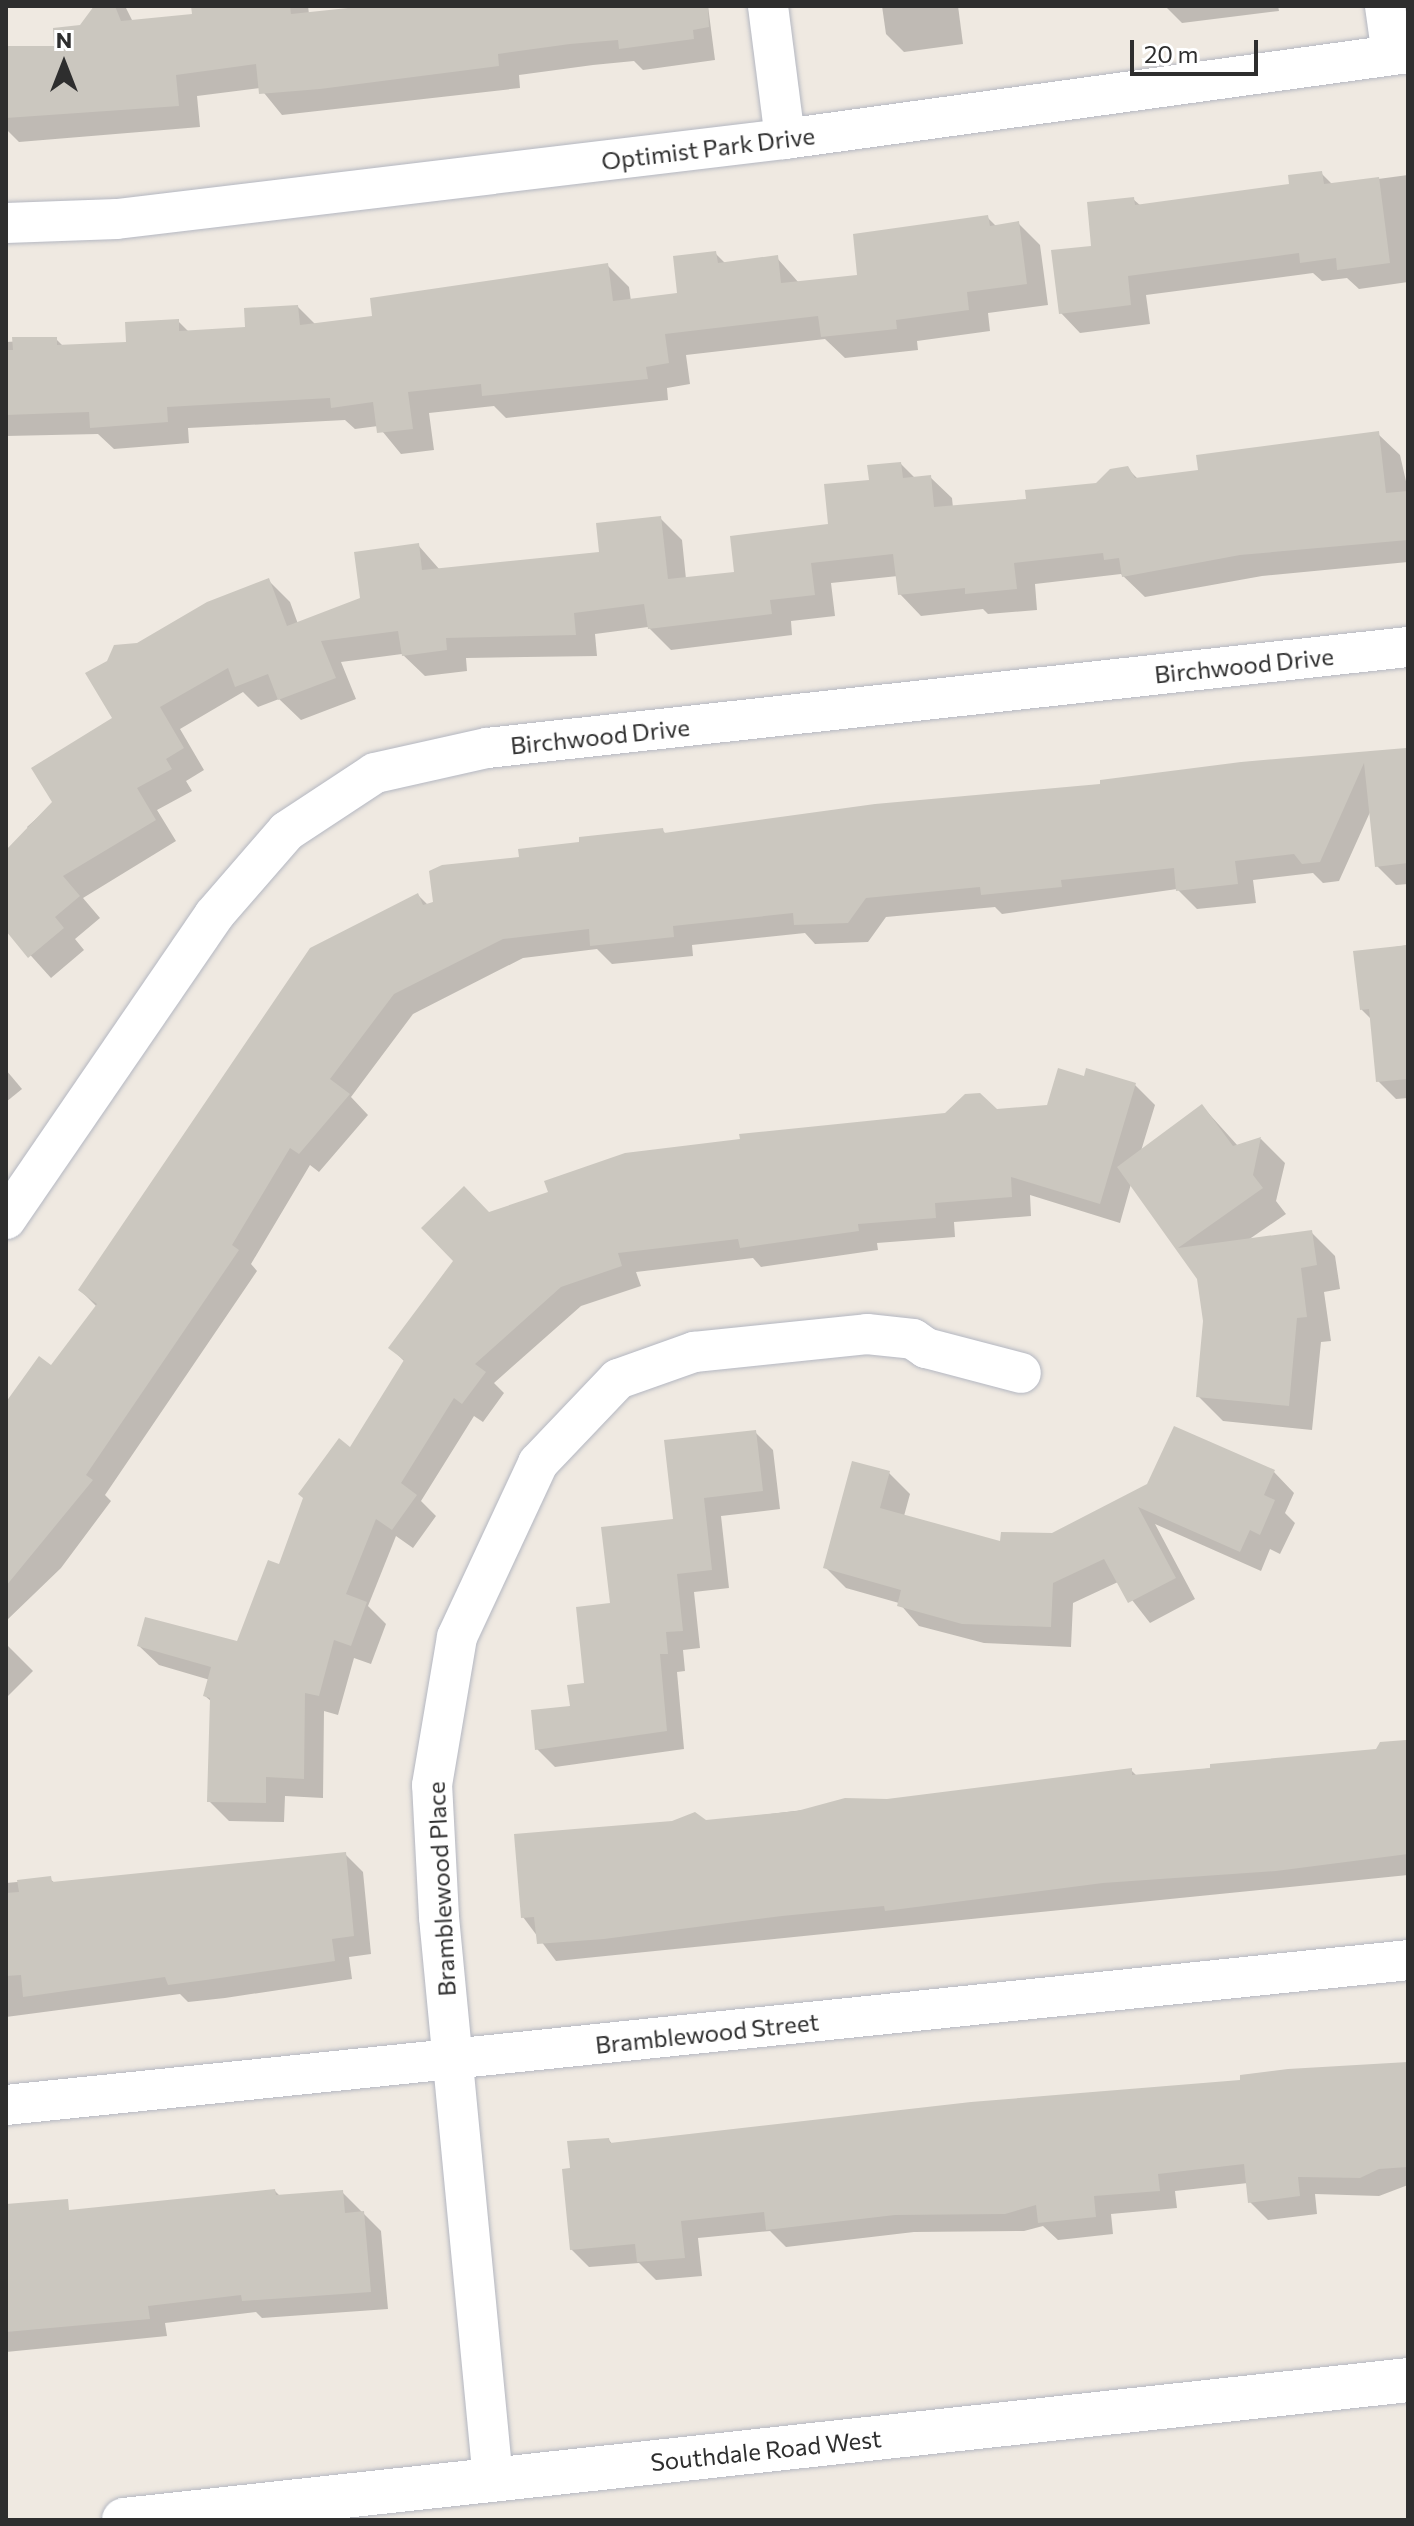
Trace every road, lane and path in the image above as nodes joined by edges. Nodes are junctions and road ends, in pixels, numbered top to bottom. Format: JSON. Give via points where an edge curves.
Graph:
{"nodes":[{"id":1,"x":768,"y":6,"type":"edge"},
{"id":2,"x":1385,"y":6,"type":"edge"},
{"id":3,"x":1400,"y":54,"type":"edge"},
{"id":4,"x":785,"y":139,"type":"junction"},
{"id":5,"x":6,"y":223,"type":"edge"},
{"id":6,"x":1408,"y":647,"type":"edge"},
{"id":7,"x":6,"y":1219,"type":"edge"},
{"id":8,"x":1021,"y":1373,"type":"dead end"},
{"id":9,"x":1408,"y":1960,"type":"edge"},
{"id":10,"x":453,"y":2060,"type":"junction"},
{"id":11,"x":6,"y":2105,"type":"edge"},
{"id":12,"x":1408,"y":2380,"type":"edge"},
{"id":13,"x":493,"y":2480,"type":"junction"},
{"id":14,"x":124,"y":2520,"type":"edge"}],
"edges":[{"from":1,"to":4,"type":"street"},
{"from":2,"to":3,"type":"street"},
{"from":3,"to":4,"type":"street","name":"Optimist Park Drive"},
{"from":4,"to":5,"type":"street","name":"Optimist Park Drive","via":[[117,219]]},
{"from":6,"to":7,"type":"street","name":"Birchwood Drive","via":[[487,748],[375,773],[287,831],[214,915]]},
{"from":8,"to":10,"type":"street","name":"Bramblewood Place","via":[[926,1348],[913,1339],[867,1334],[694,1352],[618,1379],[538,1463],[457,1637],[432,1785]]},
{"from":9,"to":10,"type":"street","name":"Bramblewood Street"},
{"from":10,"to":11,"type":"street","name":"Bramblewood Street"},
{"from":10,"to":13,"type":"street","name":"Bramblewood Place"},
{"from":12,"to":13,"type":"main road","name":"Southdale Road West"},
{"from":13,"to":14,"type":"main road","name":"Southdale Road West"}]}
